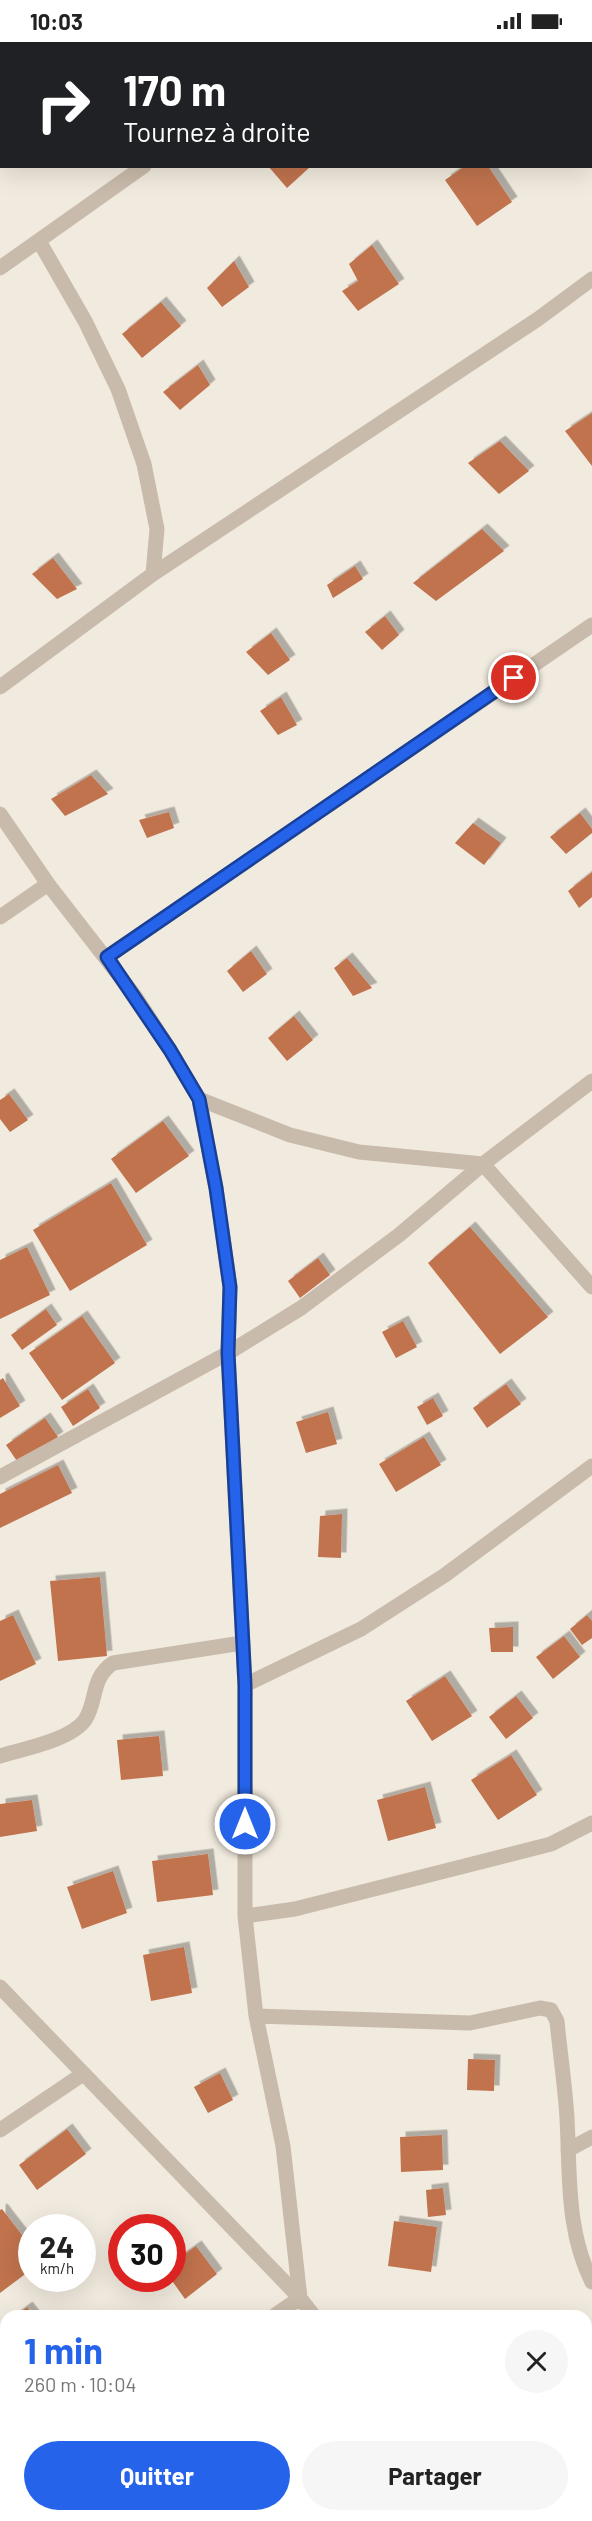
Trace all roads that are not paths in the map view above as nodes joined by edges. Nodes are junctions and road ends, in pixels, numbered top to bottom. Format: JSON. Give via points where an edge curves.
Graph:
{"nodes":[{"id":1,"x":141,"y":168,"type":"edge"},
{"id":2,"x":39,"y":240,"type":"junction"},
{"id":3,"x":0,"y":268,"type":"edge"},
{"id":4,"x":592,"y":279,"type":"edge"},
{"id":5,"x":153,"y":574,"type":"junction"},
{"id":6,"x":592,"y":625,"type":"edge"},
{"id":7,"x":0,"y":687,"type":"edge"},
{"id":8,"x":0,"y":813,"type":"edge"},
{"id":9,"x":48,"y":884,"type":"junction"},
{"id":10,"x":0,"y":917,"type":"edge"},
{"id":11,"x":107,"y":957,"type":"junction"},
{"id":12,"x":592,"y":1081,"type":"edge"},
{"id":13,"x":199,"y":1099,"type":"junction"},
{"id":14,"x":483,"y":1164,"type":"junction"},
{"id":15,"x":592,"y":1287,"type":"edge"},
{"id":16,"x":228,"y":1353,"type":"junction"},
{"id":17,"x":592,"y":1466,"type":"edge"},
{"id":18,"x":0,"y":1477,"type":"edge"},
{"id":19,"x":242,"y":1643,"type":"junction"},
{"id":20,"x":245,"y":1685,"type":"junction"},
{"id":21,"x":0,"y":1756,"type":"edge"},
{"id":22,"x":592,"y":1823,"type":"edge"},
{"id":23,"x":245,"y":1916,"type":"junction"},
{"id":24,"x":0,"y":1987,"type":"edge"},
{"id":25,"x":256,"y":2016,"type":"junction"},
{"id":26,"x":83,"y":2074,"type":"junction"},
{"id":27,"x":0,"y":2130,"type":"edge"},
{"id":28,"x":592,"y":2136,"type":"edge"},
{"id":29,"x":568,"y":2150,"type":"junction"},
{"id":30,"x":592,"y":2282,"type":"edge"},
{"id":31,"x":300,"y":2298,"type":"junction"},
{"id":32,"x":283,"y":2310,"type":"edge"},
{"id":33,"x":309,"y":2310,"type":"edge"}],
"edges":[{"from":1,"to":2,"type":"street"},
{"from":2,"to":3,"type":"street"},
{"from":2,"to":5,"type":"street","via":[[118,389],[144,464],[157,529]]},
{"from":4,"to":5,"type":"street","via":[[538,319]]},
{"from":5,"to":7,"type":"street"},
{"from":6,"to":11,"type":"street"},
{"from":8,"to":9,"type":"street"},
{"from":9,"to":10,"type":"street"},
{"from":9,"to":11,"type":"street"},
{"from":11,"to":13,"type":"street"},
{"from":12,"to":14,"type":"street"},
{"from":13,"to":14,"type":"street","via":[[290,1135],[359,1152]]},
{"from":13,"to":16,"type":"street","via":[[230,1287]]},
{"from":14,"to":15,"type":"street"},
{"from":14,"to":16,"type":"street","via":[[328,1288]]},
{"from":16,"to":18,"type":"street"},
{"from":16,"to":19,"type":"street"},
{"from":17,"to":20,"type":"street","via":[[445,1575],[361,1629]]},
{"from":19,"to":20,"type":"street"},
{"from":19,"to":21,"type":"street","via":[[113,1663],[99,1676],[86,1718],[77,1728]]},
{"from":20,"to":23,"type":"street"},
{"from":22,"to":23,"type":"street","via":[[551,1844],[295,1910]]},
{"from":23,"to":25,"type":"street"},
{"from":24,"to":26,"type":"street"},
{"from":25,"to":29,"type":"street","via":[[470,2023],[540,2008],[551,2010],[557,2020]]},
{"from":25,"to":31,"type":"street","via":[[283,2146]]},
{"from":26,"to":27,"type":"street"},
{"from":26,"to":31,"type":"street"},
{"from":28,"to":29,"type":"street"},
{"from":29,"to":30,"type":"street","via":[[570,2200],[577,2238]]},
{"from":31,"to":32,"type":"street"},
{"from":31,"to":33,"type":"street"}]}
